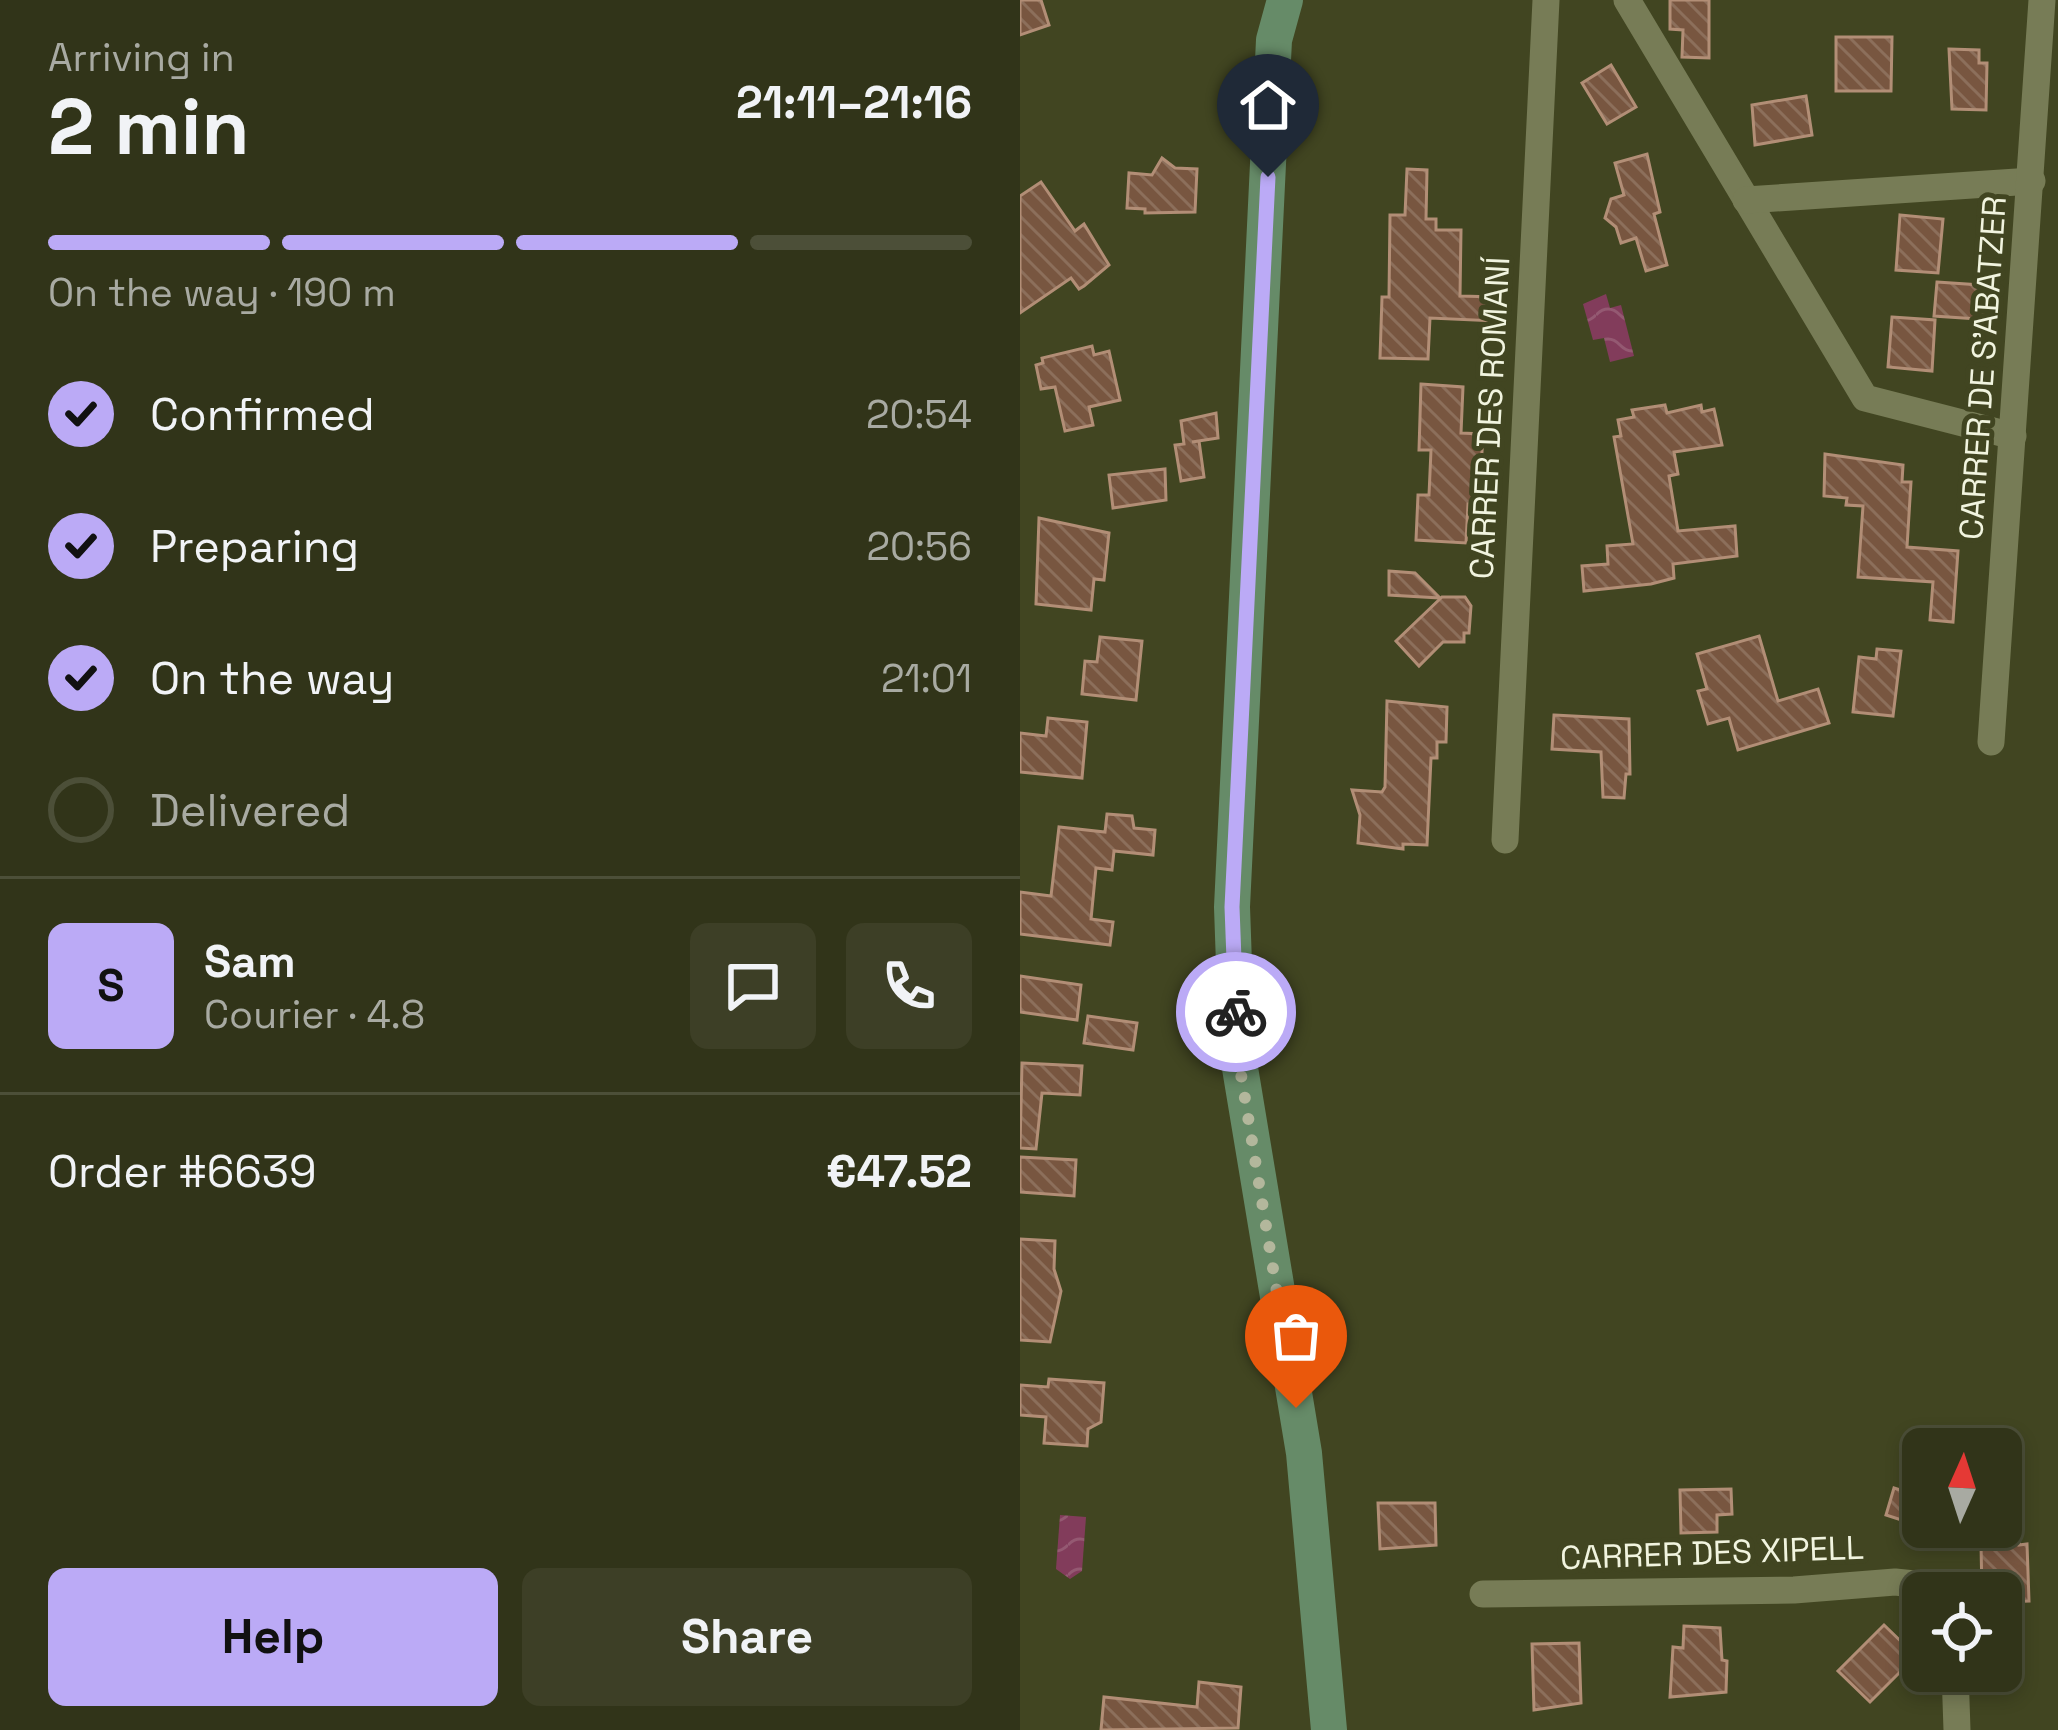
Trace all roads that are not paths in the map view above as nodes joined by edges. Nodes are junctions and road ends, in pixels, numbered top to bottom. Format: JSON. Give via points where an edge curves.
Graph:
{"nodes":[{"id":1,"x":1262,"y":0,"type":"edge"},
{"id":2,"x":1285,"y":0,"type":"edge"},
{"id":3,"x":1546,"y":0,"type":"edge"},
{"id":4,"x":1627,"y":0,"type":"edge"},
{"id":5,"x":2042,"y":0,"type":"edge"},
{"id":6,"x":1274,"y":40,"type":"junction"},
{"id":7,"x":2032,"y":181,"type":"junction"},
{"id":8,"x":1746,"y":200,"type":"junction"},
{"id":9,"x":2013,"y":436,"type":"junction"},
{"id":10,"x":1991,"y":742,"type":"dead end"},
{"id":11,"x":1505,"y":840,"type":"dead end"},
{"id":12,"x":1902,"y":1583,"type":"edge"},
{"id":13,"x":1483,"y":1594,"type":"dead end"},
{"id":14,"x":1955,"y":1692,"type":"edge"},
{"id":15,"x":1329,"y":1730,"type":"edge"},
{"id":16,"x":1957,"y":1730,"type":"edge"}],
"edges":[{"from":1,"to":6,"type":"main road"},
{"from":2,"to":6,"type":"main road"},
{"from":3,"to":11,"type":"street","name":"CARRER DES ROMANÍ"},
{"from":4,"to":8,"type":"street"},
{"from":5,"to":7,"type":"street","name":"CARRER DE S'ABATZER"},
{"from":6,"to":15,"type":"main road","via":[[1234,955],[1237,1050],[1304,1453]]},
{"from":7,"to":8,"type":"street"},
{"from":7,"to":9,"type":"street","name":"CARRER DE S'ABATZER"},
{"from":8,"to":9,"type":"street","via":[[1865,398]]},
{"from":9,"to":10,"type":"street","name":"CARRER DE S'ABATZER"},
{"from":12,"to":13,"type":"street","name":"CARRER DES XIPELL"},
{"from":14,"to":16,"type":"street"}]}
